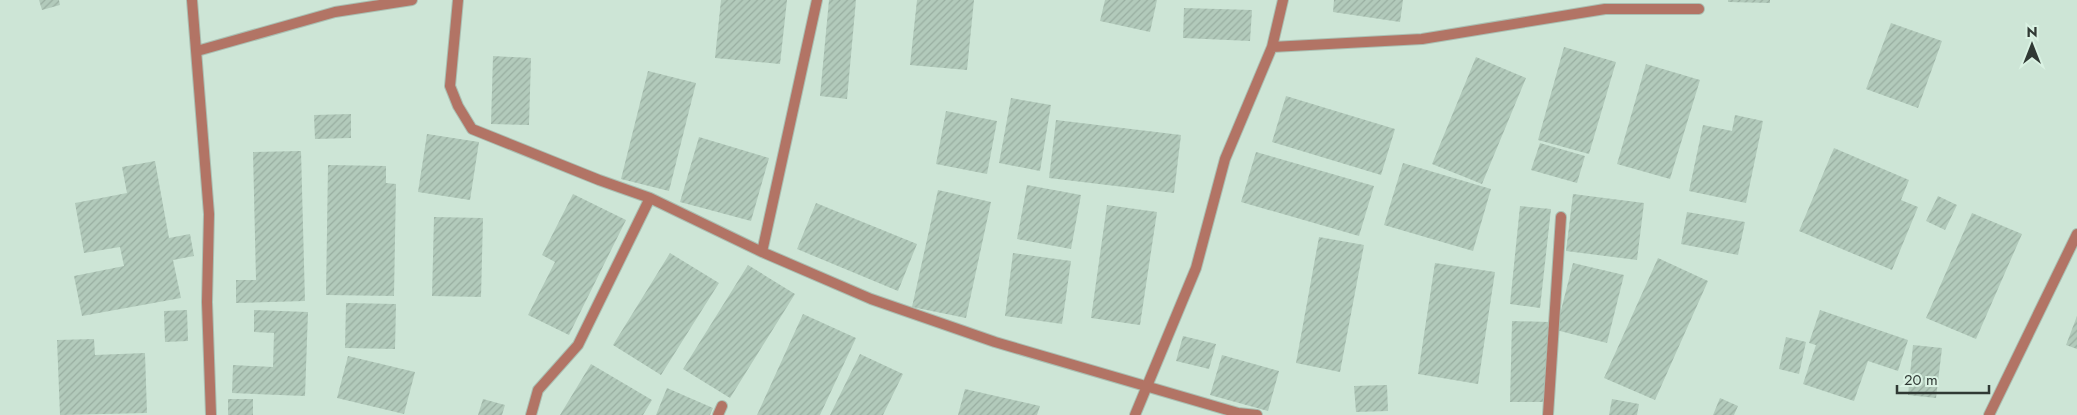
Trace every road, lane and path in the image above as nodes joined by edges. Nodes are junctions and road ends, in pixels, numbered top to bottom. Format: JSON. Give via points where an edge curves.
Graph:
{"nodes":[{"id":1,"x":192,"y":0,"type":"edge"},
{"id":2,"x":412,"y":0,"type":"edge"},
{"id":3,"x":458,"y":0,"type":"edge"},
{"id":4,"x":817,"y":0,"type":"edge"},
{"id":5,"x":1283,"y":0,"type":"edge"},
{"id":6,"x":1699,"y":9,"type":"dead end"},
{"id":7,"x":1272,"y":47,"type":"junction"},
{"id":8,"x":197,"y":50,"type":"junction"},
{"id":9,"x":650,"y":198,"type":"junction"},
{"id":10,"x":1561,"y":217,"type":"dead end"},
{"id":11,"x":2077,"y":234,"type":"edge"},
{"id":12,"x":762,"y":252,"type":"junction"},
{"id":13,"x":1148,"y":386,"type":"junction"},
{"id":14,"x":212,"y":415,"type":"edge"},
{"id":15,"x":531,"y":415,"type":"edge"},
{"id":16,"x":1135,"y":415,"type":"edge"},
{"id":17,"x":1257,"y":415,"type":"edge"},
{"id":18,"x":1548,"y":415,"type":"edge"},
{"id":19,"x":1989,"y":415,"type":"edge"}],
"edges":[{"from":1,"to":8,"type":"street"},
{"from":2,"to":8,"type":"street","via":[[335,12]]},
{"from":3,"to":9,"type":"street","via":[[450,86],[472,129]]},
{"from":4,"to":12,"type":"street"},
{"from":5,"to":7,"type":"street"},
{"from":6,"to":7,"type":"street","via":[[1605,9],[1422,39]]},
{"from":7,"to":13,"type":"street","via":[[1225,159],[1196,268]]},
{"from":8,"to":14,"type":"street","via":[[210,214],[208,302]]},
{"from":9,"to":12,"type":"street"},
{"from":9,"to":15,"type":"street","via":[[578,345],[538,390]]},
{"from":10,"to":18,"type":"street"},
{"from":11,"to":19,"type":"street"},
{"from":12,"to":13,"type":"street","via":[[880,302],[995,342]]},
{"from":13,"to":16,"type":"street"},
{"from":13,"to":17,"type":"street"}]}
